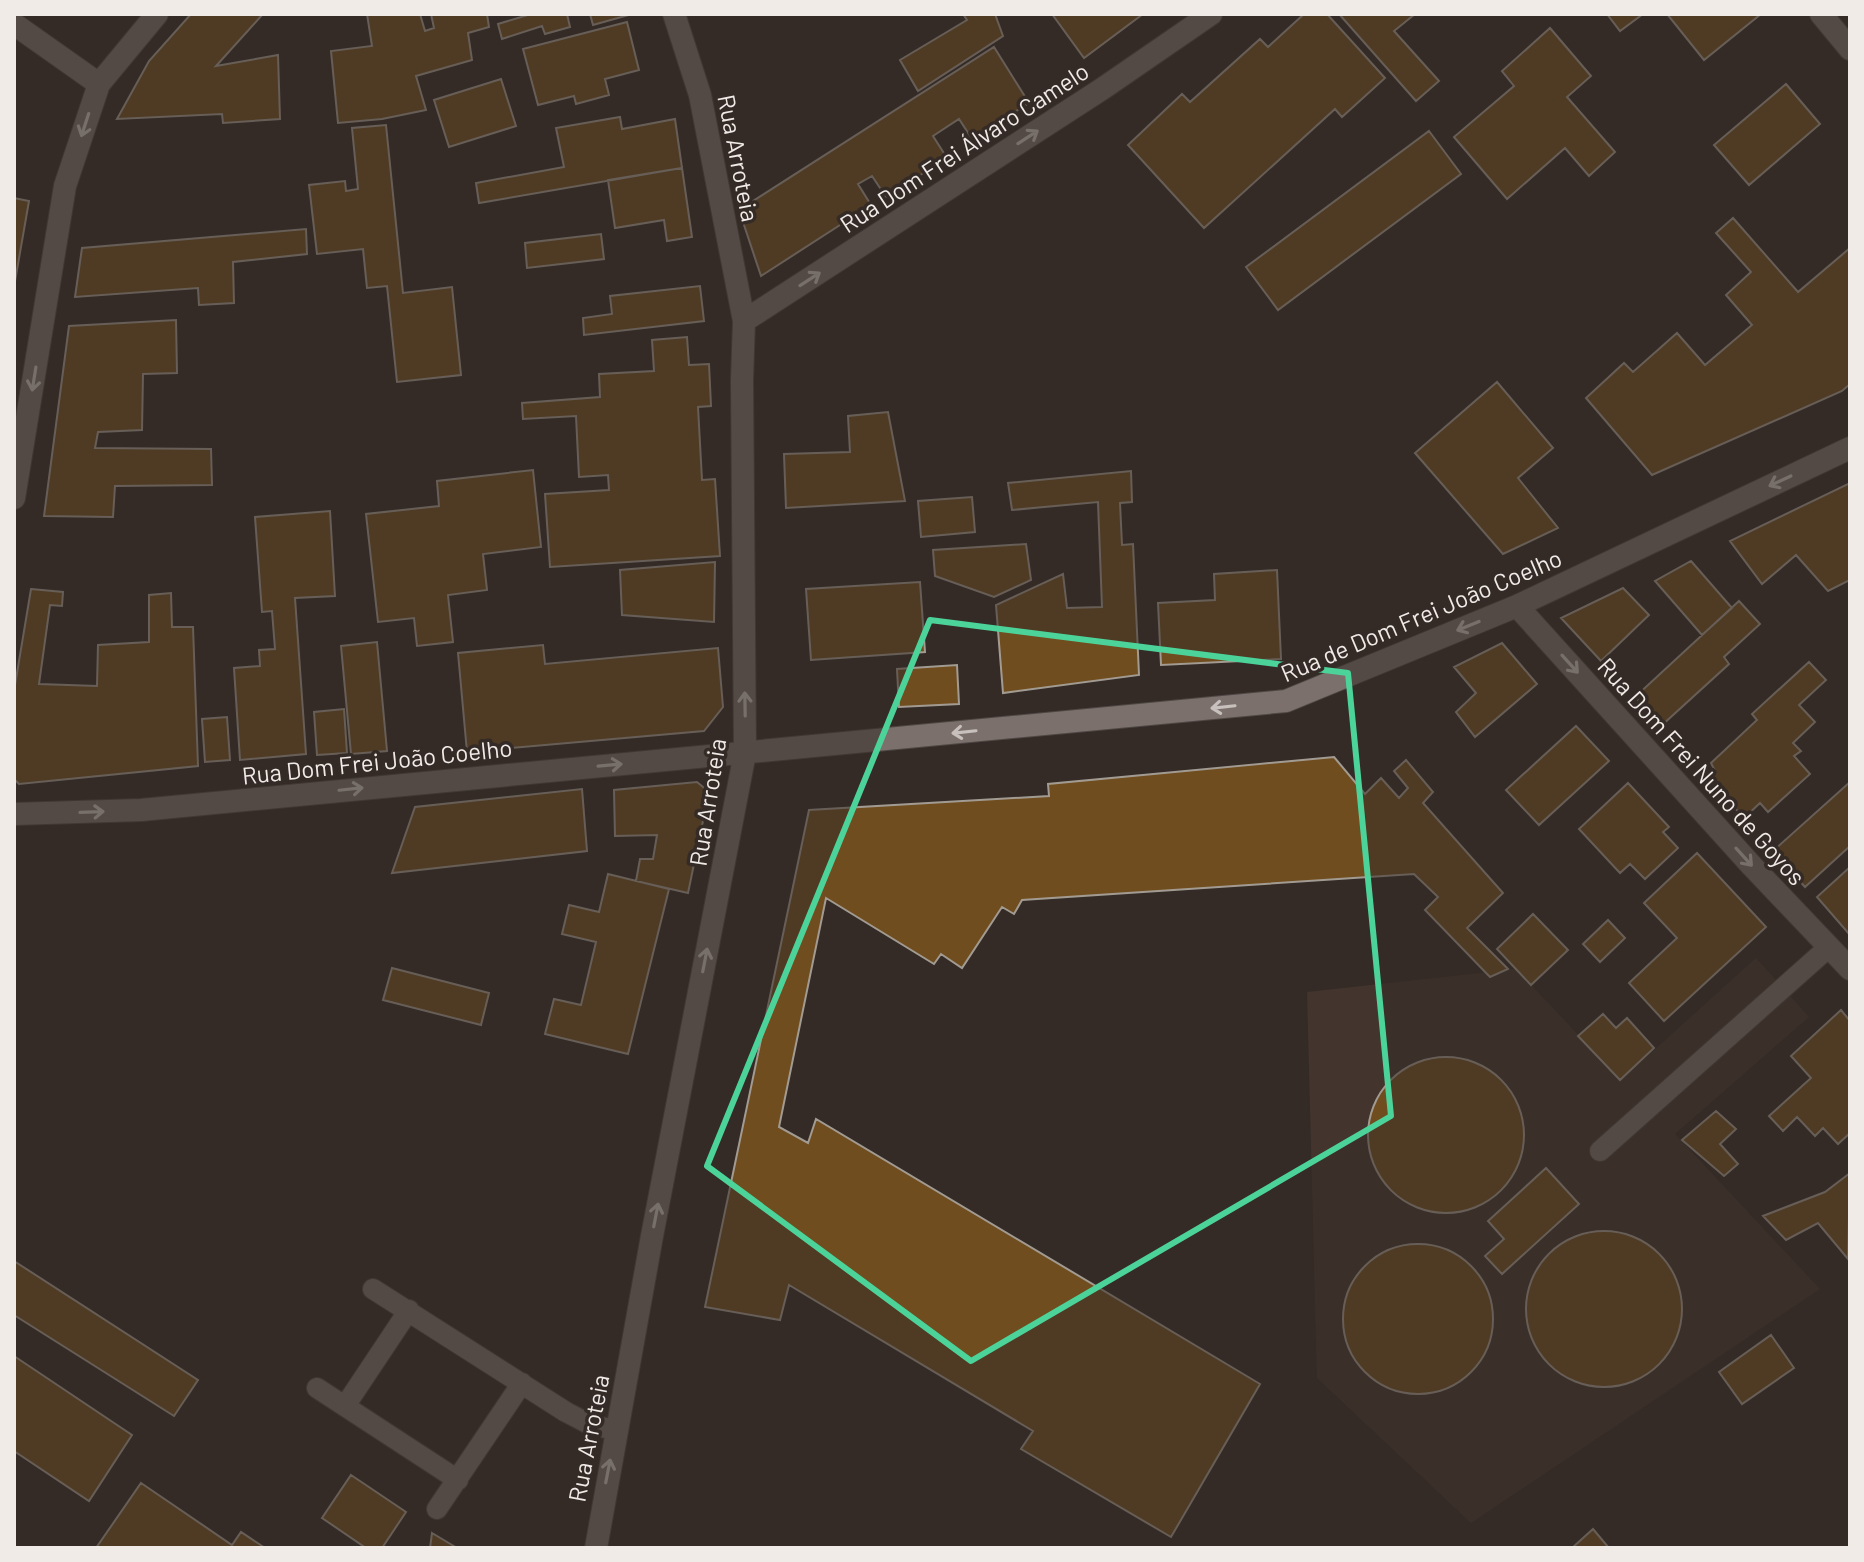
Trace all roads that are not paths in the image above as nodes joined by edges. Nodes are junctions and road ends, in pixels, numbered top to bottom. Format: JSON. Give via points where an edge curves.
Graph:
{"nodes":[{"id":1,"x":157,"y":14,"type":"edge"},
{"id":2,"x":674,"y":14,"type":"edge"},
{"id":3,"x":1211,"y":14,"type":"edge"},
{"id":4,"x":1821,"y":14,"type":"edge"},
{"id":5,"x":14,"y":24,"type":"edge"},
{"id":6,"x":1850,"y":49,"type":"edge"},
{"id":7,"x":99,"y":84,"type":"junction"},
{"id":8,"x":744,"y":321,"type":"junction"},
{"id":9,"x":1850,"y":448,"type":"edge"},
{"id":10,"x":14,"y":498,"type":"edge"},
{"id":11,"x":1517,"y":606,"type":"junction"},
{"id":12,"x":745,"y":753,"type":"junction"},
{"id":13,"x":14,"y":814,"type":"edge"},
{"id":14,"x":1829,"y":947,"type":"junction"},
{"id":15,"x":1850,"y":969,"type":"edge"},
{"id":16,"x":1600,"y":1151,"type":"dead end"},
{"id":17,"x":373,"y":1289,"type":"dead end"},
{"id":18,"x":409,"y":1310,"type":"junction"},
{"id":19,"x":522,"y":1383,"type":"junction"},
{"id":20,"x":317,"y":1388,"type":"dead end"},
{"id":21,"x":345,"y":1406,"type":"junction"},
{"id":22,"x":616,"y":1430,"type":"junction"},
{"id":23,"x":458,"y":1480,"type":"junction"},
{"id":24,"x":437,"y":1509,"type":"dead end"},
{"id":25,"x":596,"y":1548,"type":"edge"}],
"edges":[{"from":1,"to":7,"type":"street"},
{"from":2,"to":8,"type":"street","name":"Rua Arroteia","via":[[700,95]]},
{"from":8,"to":3,"type":"street","name":"Rua Dom Frei Álvaro Camelo","one_way":true},
{"from":4,"to":6,"type":"street"},
{"from":5,"to":7,"type":"street"},
{"from":7,"to":10,"type":"street","one_way":true,"via":[[65,186]]},
{"from":12,"to":8,"type":"street","name":"Rua Arroteia","one_way":true},
{"from":9,"to":11,"type":"street","name":"Rua de Dom Frei João Coelho","one_way":true},
{"from":11,"to":12,"type":"street","name":"Rua de Dom Frei João Coelho","one_way":true,"via":[[1286,701]]},
{"from":11,"to":14,"type":"street","name":"Rua Dom Frei Nuno de Goyos","one_way":true},
{"from":13,"to":12,"type":"street","name":"Rua Dom Frei João Coelho","one_way":true,"via":[[141,810]]},
{"from":22,"to":12,"type":"street","name":"Rua Arroteia","one_way":true},
{"from":14,"to":15,"type":"street","name":"Rua Dom Frei Nuno de Goyos"},
{"from":14,"to":16,"type":"lane"},
{"from":17,"to":18,"type":"lane"},
{"from":18,"to":19,"type":"lane"},
{"from":18,"to":21,"type":"lane"},
{"from":19,"to":22,"type":"lane","via":[[591,1425]]},
{"from":19,"to":23,"type":"lane"},
{"from":20,"to":21,"type":"lane"},
{"from":21,"to":23,"type":"lane"},
{"from":25,"to":22,"type":"street","name":"Rua Arroteia","one_way":true},
{"from":23,"to":24,"type":"lane"}]}
